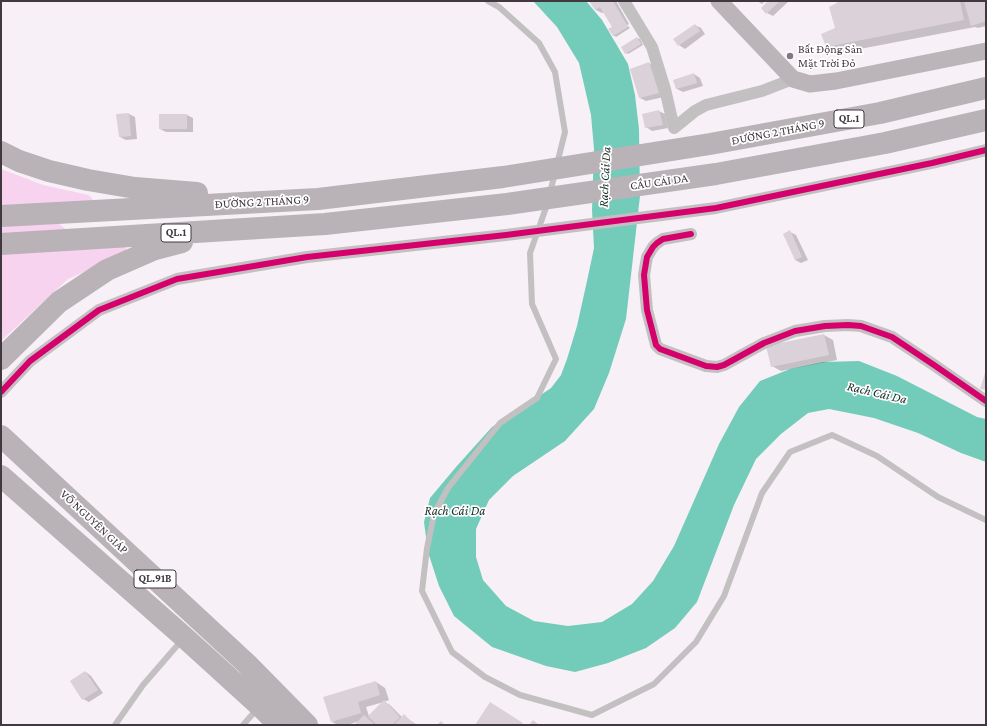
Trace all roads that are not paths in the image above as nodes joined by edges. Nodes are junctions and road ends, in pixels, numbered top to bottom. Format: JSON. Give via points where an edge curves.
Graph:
{"nodes":[{"id":1,"x":488,"y":1,"type":"edge"},
{"id":2,"x":624,"y":1,"type":"edge"},
{"id":3,"x":719,"y":1,"type":"edge"},
{"id":4,"x":986,"y":51,"type":"edge"},
{"id":5,"x":793,"y":79,"type":"junction"},
{"id":6,"x":986,"y":88,"type":"edge"},
{"id":7,"x":986,"y":120,"type":"edge"},
{"id":8,"x":986,"y":150,"type":"edge"},
{"id":9,"x":1,"y":152,"type":"edge"},
{"id":10,"x":318,"y":199,"type":"junction"},
{"id":11,"x":10,"y":215,"type":"edge"},
{"id":12,"x":325,"y":224,"type":"junction"},
{"id":13,"x":691,"y":234,"type":"dead end"},
{"id":14,"x":1,"y":244,"type":"edge"},
{"id":15,"x":1,"y":359,"type":"edge"},
{"id":16,"x":1,"y":392,"type":"edge"},
{"id":17,"x":986,"y":401,"type":"edge"},
{"id":18,"x":1,"y":436,"type":"edge"},
{"id":19,"x":1,"y":476,"type":"edge"},
{"id":20,"x":986,"y":520,"type":"edge"},
{"id":21,"x":184,"y":637,"type":"junction"},
{"id":22,"x":260,"y":706,"type":"junction"},
{"id":23,"x":115,"y":725,"type":"edge"},
{"id":24,"x":243,"y":725,"type":"edge"},
{"id":25,"x":279,"y":725,"type":"edge"},
{"id":26,"x":307,"y":725,"type":"edge"}],
"edges":[{"from":1,"to":20,"type":"lane","via":[[499,6],[539,42],[555,72],[565,132],[548,203],[530,254],[532,304],[556,360],[537,398],[500,423],[448,488],[434,514],[422,591],[452,652],[485,677],[520,695],[592,715],[654,684],[696,642],[724,596],[762,492],[790,452],[832,435],[877,456],[938,497]]},
{"from":2,"to":5,"type":"street","via":[[652,47],[674,128],[706,104],[762,91]]},
{"from":3,"to":5,"type":"street"},
{"from":4,"to":5,"type":"street","via":[[836,81],[810,84]]},
{"from":6,"to":10,"type":"highway","name":"ĐƯỜNG 2 THÁNG 9","number":"QL.1","via":[[880,113],[710,144],[503,177]]},
{"from":7,"to":12,"type":"highway","name":"CẦU CÁI DA","number":"QL.1","via":[[885,143],[716,174],[507,204]]},
{"from":8,"to":16,"type":"street","via":[[716,208],[307,257],[177,278],[99,310],[30,361]]},
{"from":9,"to":10,"type":"highway","via":[[49,171],[135,188]]},
{"from":10,"to":11,"type":"highway","name":"ĐƯỜNG 2 THÁNG 9","number":"QL.1"},
{"from":12,"to":14,"type":"highway","number":"QL.1"},
{"from":12,"to":15,"type":"highway","via":[[199,237],[155,249],[107,270],[59,302]]},
{"from":13,"to":17,"type":"street","via":[[663,239],[653,247],[647,257],[644,275],[647,310],[656,345],[660,349],[706,366],[717,367],[764,343],[795,331],[825,326],[861,326],[892,337]]},
{"from":18,"to":26,"type":"highway","name":"VÕ NGUYÊN GIÁP","number":"QL.91B","via":[[246,664]]},
{"from":19,"to":21,"type":"highway","number":"QL.91B"},
{"from":21,"to":22,"type":"highway","number":"QL.91B"},
{"from":21,"to":23,"type":"lane","via":[[143,685]]},
{"from":22,"to":24,"type":"lane"},
{"from":22,"to":25,"type":"highway","number":"QL.91B"}]}
